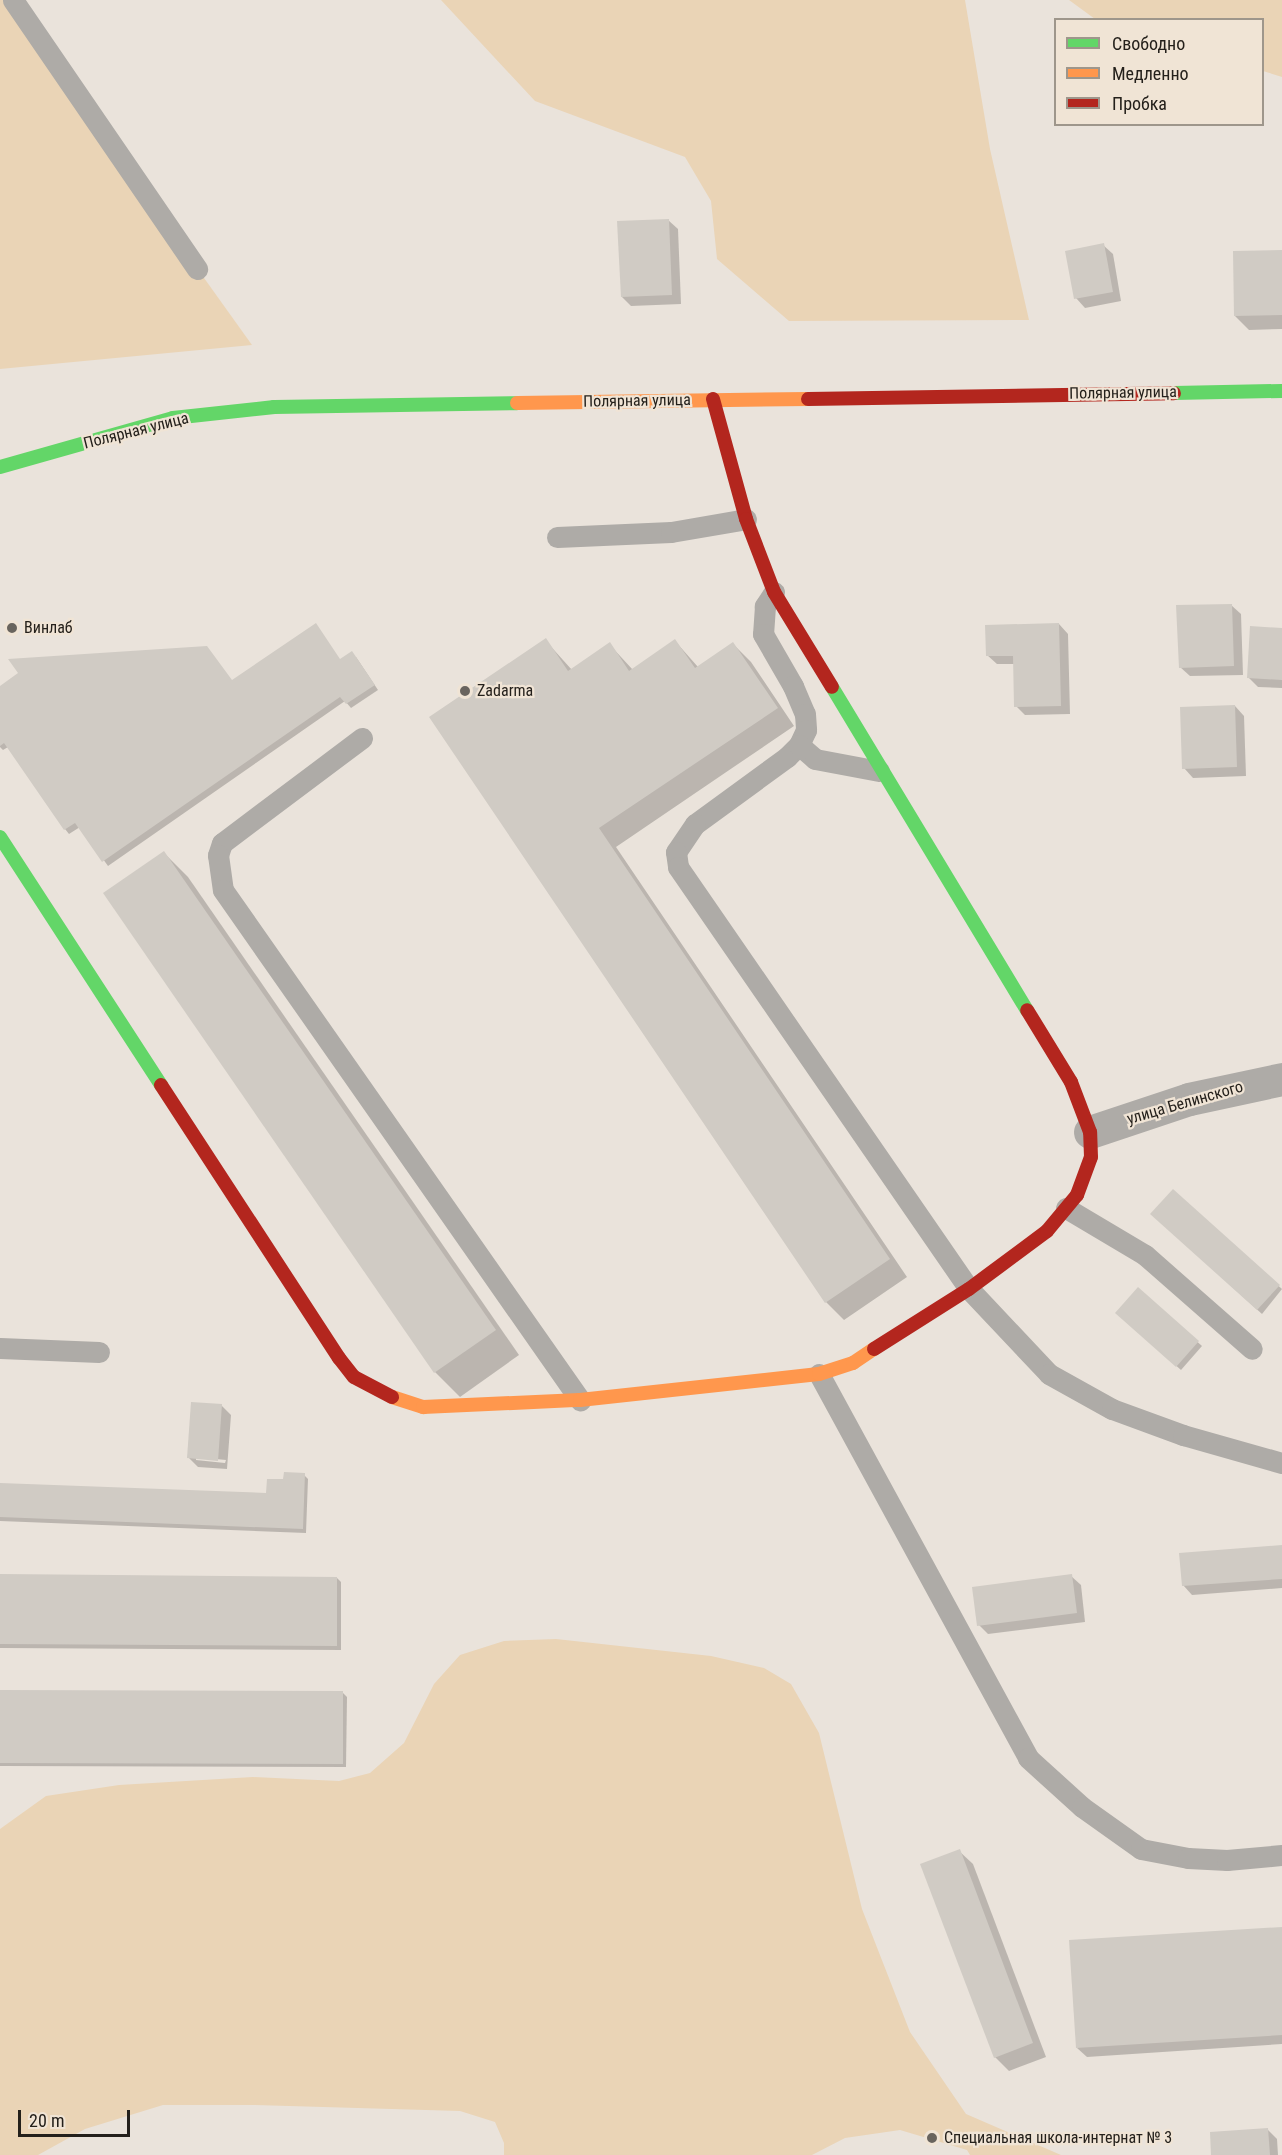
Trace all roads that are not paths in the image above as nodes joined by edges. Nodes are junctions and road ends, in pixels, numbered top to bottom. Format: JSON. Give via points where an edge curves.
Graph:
{"nodes":[{"id":1,"x":13,"y":0,"type":"edge"},
{"id":2,"x":197,"y":269,"type":"dead end"},
{"id":3,"x":1282,"y":391,"type":"edge"},
{"id":4,"x":713,"y":399,"type":"junction"},
{"id":5,"x":0,"y":467,"type":"edge"},
{"id":6,"x":746,"y":519,"type":"junction"},
{"id":7,"x":557,"y":537,"type":"dead end"},
{"id":8,"x":774,"y":592,"type":"junction"},
{"id":9,"x":362,"y":738,"type":"dead end"},
{"id":10,"x":799,"y":745,"type":"junction"},
{"id":11,"x":879,"y":771,"type":"junction"},
{"id":12,"x":0,"y":837,"type":"edge"},
{"id":13,"x":1282,"y":1079,"type":"edge"},
{"id":14,"x":1090,"y":1132,"type":"junction"},
{"id":15,"x":1066,"y":1208,"type":"junction"},
{"id":16,"x":969,"y":1288,"type":"junction"},
{"id":17,"x":0,"y":1348,"type":"edge"},
{"id":18,"x":1252,"y":1349,"type":"dead end"},
{"id":19,"x":99,"y":1353,"type":"dead end"},
{"id":20,"x":819,"y":1374,"type":"junction"},
{"id":21,"x":580,"y":1400,"type":"junction"},
{"id":22,"x":1282,"y":1463,"type":"edge"},
{"id":23,"x":1282,"y":1855,"type":"edge"}],
"edges":[{"from":1,"to":2,"type":"lane"},
{"from":3,"to":4,"type":"street","name":"Полярная улица"},
{"from":4,"to":5,"type":"street","name":"Полярная улица","via":[[274,407],[173,418]]},
{"from":4,"to":6,"type":"street"},
{"from":6,"to":7,"type":"lane","via":[[671,532]]},
{"from":6,"to":8,"type":"street"},
{"from":8,"to":10,"type":"lane","via":[[765,606],[763,634],[805,714],[806,730]]},
{"from":8,"to":11,"type":"street"},
{"from":9,"to":21,"type":"lane","via":[[222,843],[218,855],[224,890]]},
{"from":10,"to":11,"type":"lane","via":[[823,762]]},
{"from":10,"to":16,"type":"lane","via":[[695,824],[676,852],[678,867]]},
{"from":11,"to":14,"type":"street","via":[[1071,1082]]},
{"from":12,"to":21,"type":"street","via":[[354,1377],[378,1393],[423,1407]]},
{"from":13,"to":14,"type":"street","name":"улица Белинского","via":[[1190,1099]]},
{"from":14,"to":15,"type":"street","via":[[1091,1157],[1077,1195]]},
{"from":15,"to":16,"type":"street","via":[[1047,1232]]},
{"from":15,"to":18,"type":"lane","via":[[1145,1255]]},
{"from":16,"to":20,"type":"street","via":[[853,1363]]},
{"from":16,"to":22,"type":"lane","via":[[1049,1374],[1112,1409],[1183,1435]]},
{"from":17,"to":19,"type":"lane"},
{"from":20,"to":21,"type":"street"},
{"from":20,"to":23,"type":"lane","via":[[1028,1758],[1082,1807],[1141,1848],[1188,1858],[1227,1860]]}]}
